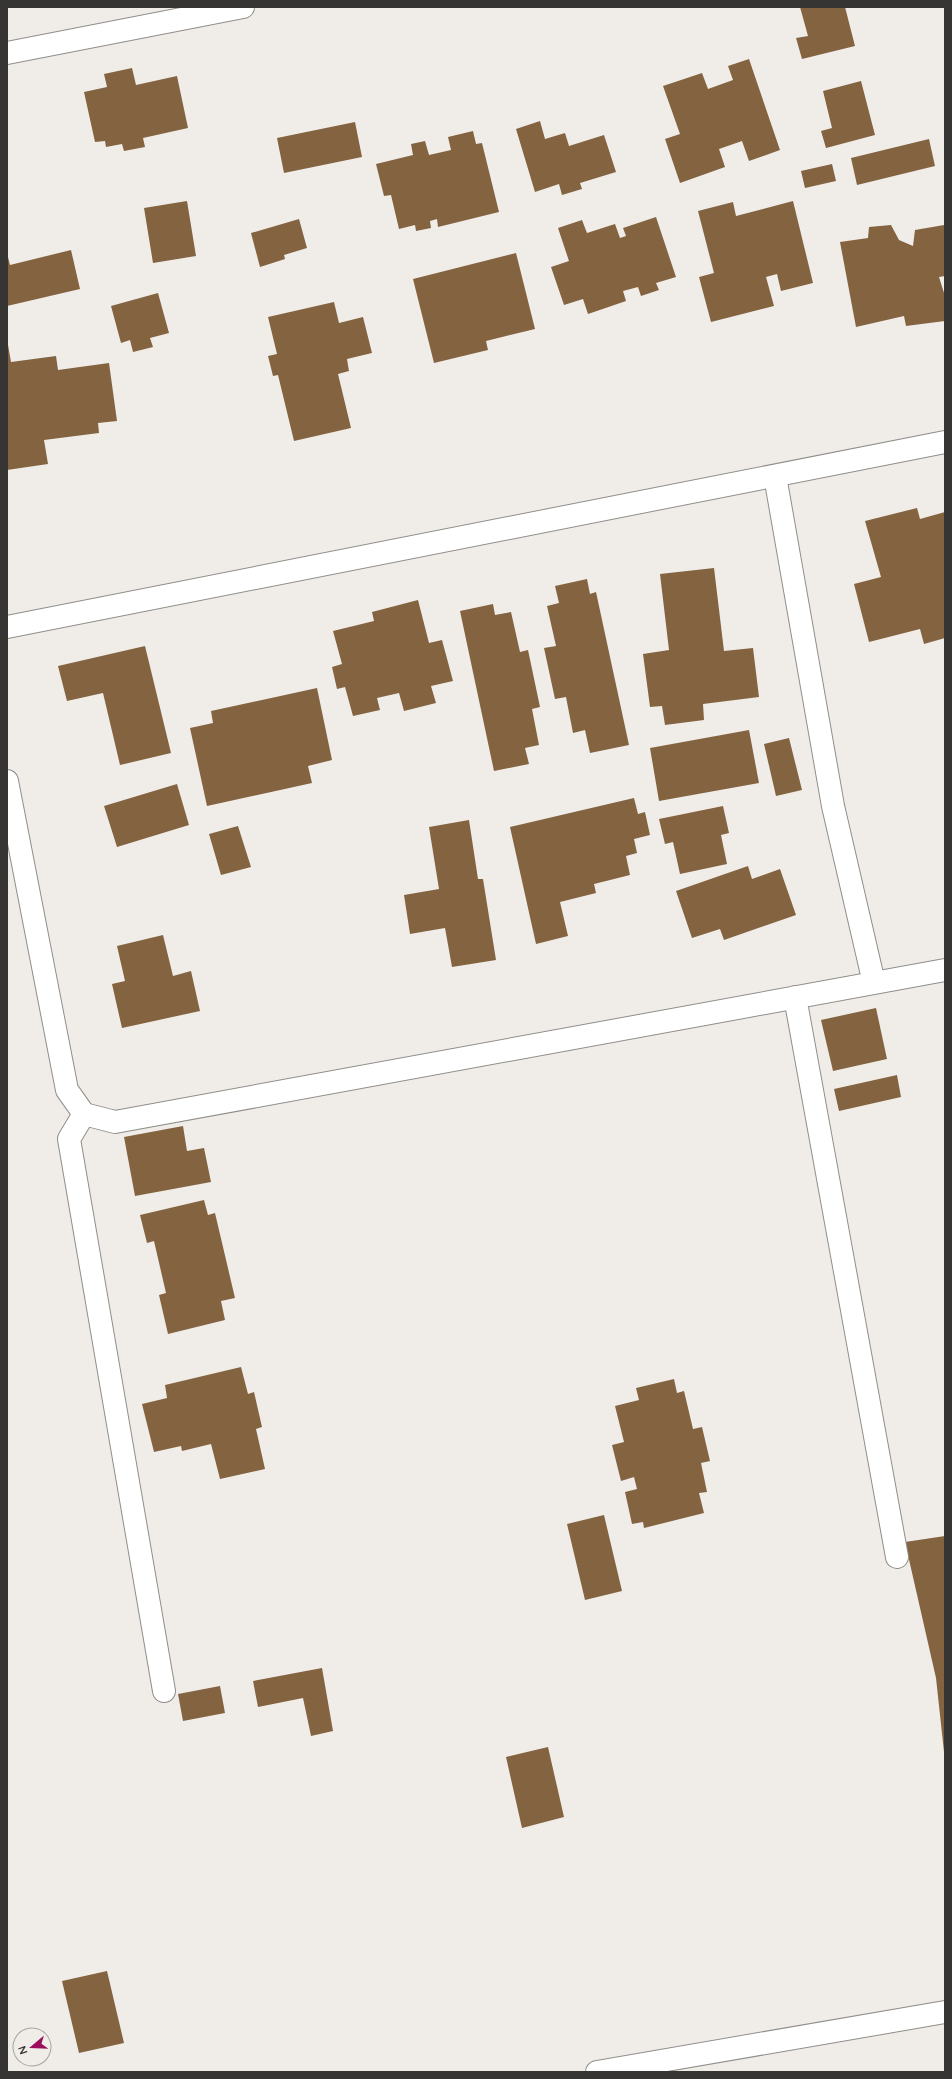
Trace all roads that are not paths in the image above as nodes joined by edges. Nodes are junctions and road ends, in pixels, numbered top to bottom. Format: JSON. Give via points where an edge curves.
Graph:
{"nodes":[{"id":1,"x":243,"y":7,"type":"edge"},
{"id":2,"x":7,"y":53,"type":"edge"},
{"id":3,"x":945,"y":442,"type":"edge"},
{"id":4,"x":775,"y":476,"type":"junction"},
{"id":5,"x":7,"y":627,"type":"edge"},
{"id":6,"x":7,"y":781,"type":"edge"},
{"id":7,"x":945,"y":970,"type":"edge"},
{"id":8,"x":874,"y":983,"type":"junction"},
{"id":9,"x":795,"y":997,"type":"junction"},
{"id":10,"x":84,"y":1114,"type":"junction"},
{"id":11,"x":897,"y":1557,"type":"dead end"},
{"id":12,"x":164,"y":1690,"type":"dead end"},
{"id":13,"x":945,"y":2012,"type":"edge"},
{"id":14,"x":597,"y":2072,"type":"edge"}],
"edges":[{"from":1,"to":2,"type":"street"},
{"from":3,"to":4,"type":"street"},
{"from":4,"to":5,"type":"street"},
{"from":4,"to":8,"type":"street","via":[[833,806]]},
{"from":6,"to":10,"type":"street","via":[[67,1090]]},
{"from":7,"to":8,"type":"street"},
{"from":8,"to":9,"type":"street"},
{"from":9,"to":10,"type":"street","via":[[115,1122]]},
{"from":9,"to":11,"type":"street"},
{"from":10,"to":12,"type":"street","via":[[68,1139]]},
{"from":13,"to":14,"type":"street"}]}
